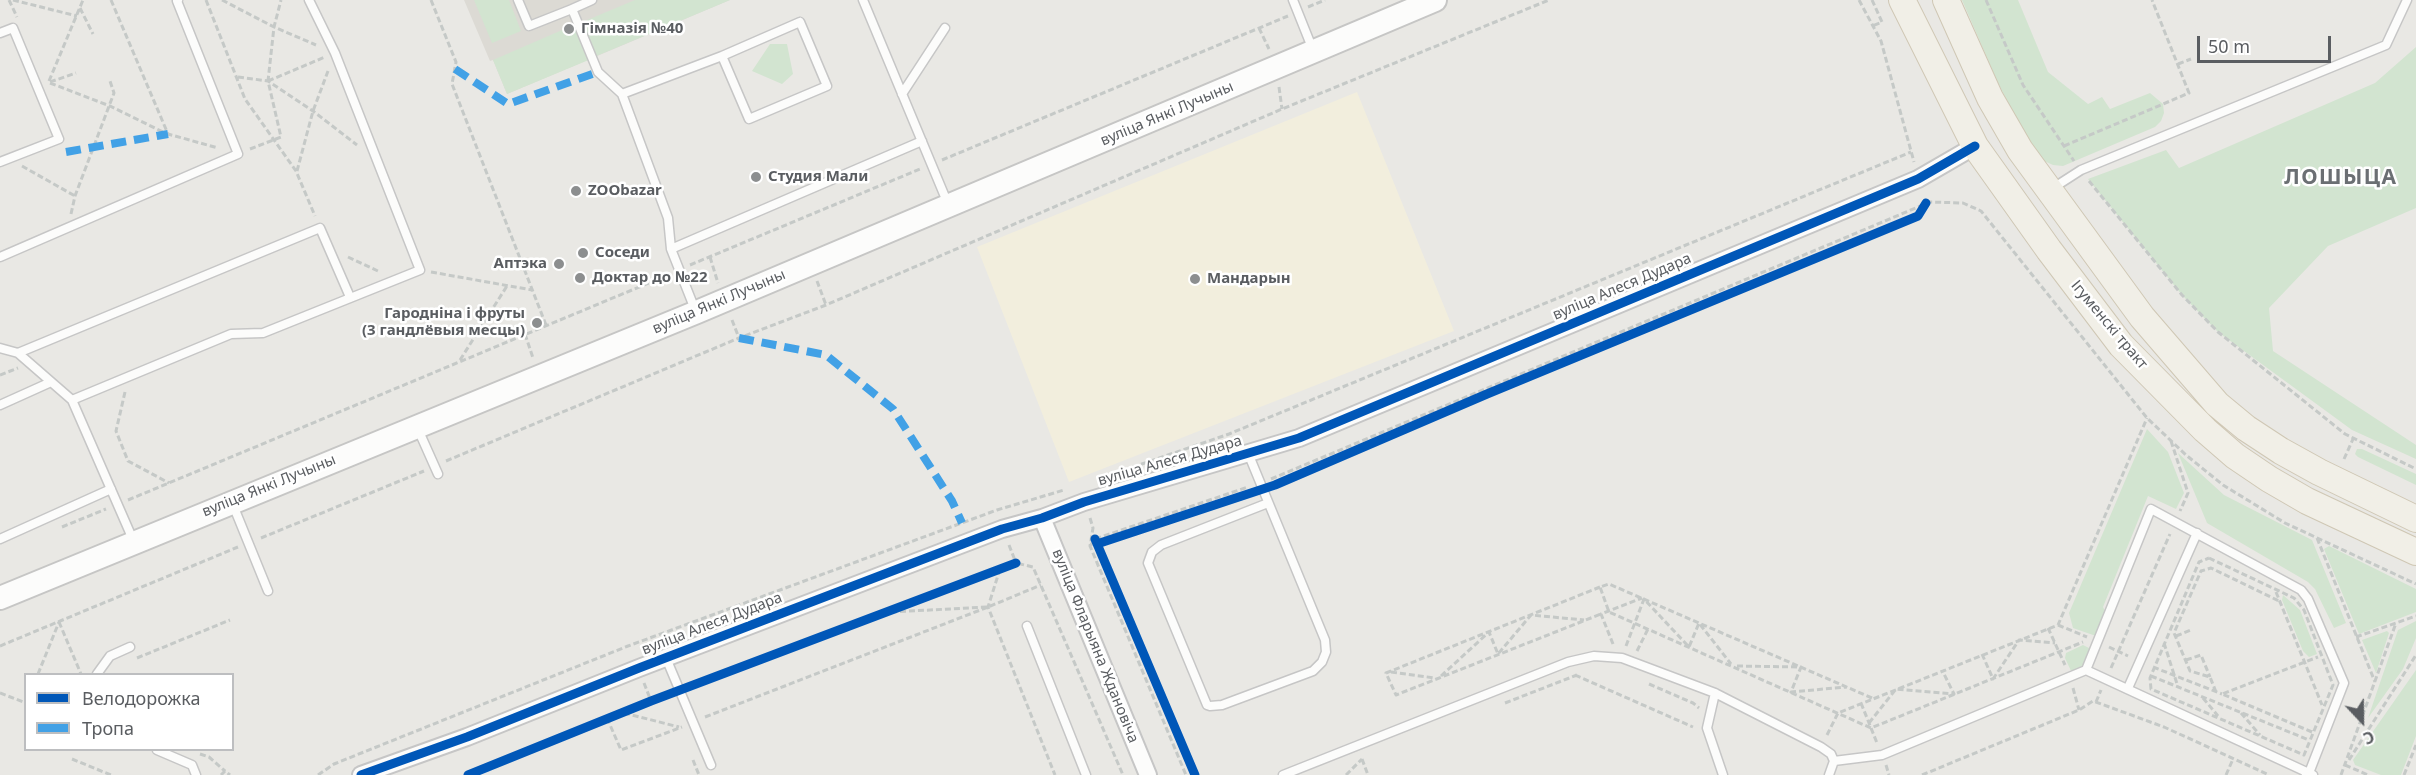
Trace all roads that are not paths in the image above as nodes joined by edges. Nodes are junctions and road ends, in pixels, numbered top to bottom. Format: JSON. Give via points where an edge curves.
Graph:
{"nodes":[{"id":1,"x":178,"y":0,"type":"edge"},
{"id":2,"x":309,"y":0,"type":"edge"},
{"id":3,"x":518,"y":0,"type":"edge"},
{"id":4,"x":592,"y":0,"type":"edge"},
{"id":5,"x":862,"y":0,"type":"edge"},
{"id":6,"x":1293,"y":0,"type":"edge"},
{"id":7,"x":1435,"y":0,"type":"edge"},
{"id":8,"x":1902,"y":0,"type":"edge"},
{"id":9,"x":1946,"y":0,"type":"edge"},
{"id":10,"x":2407,"y":0,"type":"edge"},
{"id":11,"x":572,"y":9,"type":"junction"},
{"id":12,"x":945,"y":28,"type":"dead end"},
{"id":13,"x":0,"y":33,"type":"edge"},
{"id":14,"x":1314,"y":51,"type":"junction"},
{"id":15,"x":722,"y":56,"type":"junction"},
{"id":16,"x":622,"y":94,"type":"junction"},
{"id":17,"x":902,"y":94,"type":"junction"},
{"id":18,"x":922,"y":141,"type":"junction"},
{"id":19,"x":1975,"y":146,"type":"junction"},
{"id":20,"x":4,"y":161,"type":"edge"},
{"id":21,"x":2049,"y":191,"type":"junction"},
{"id":22,"x":949,"y":206,"type":"junction"},
{"id":23,"x":670,"y":249,"type":"junction"},
{"id":24,"x":0,"y":257,"type":"edge"},
{"id":25,"x":350,"y":297,"type":"junction"},
{"id":26,"x":697,"y":312,"type":"junction"},
{"id":27,"x":0,"y":348,"type":"edge"},
{"id":28,"x":18,"y":352,"type":"junction"},
{"id":29,"x":51,"y":382,"type":"junction"},
{"id":30,"x":72,"y":400,"type":"junction"},
{"id":31,"x":0,"y":405,"type":"edge"},
{"id":32,"x":417,"y":426,"type":"junction"},
{"id":33,"x":1248,"y":453,"type":"junction"},
{"id":34,"x":436,"y":470,"type":"road end"},
{"id":35,"x":111,"y":489,"type":"junction"},
{"id":36,"x":231,"y":502,"type":"junction"},
{"id":37,"x":1268,"y":503,"type":"junction"},
{"id":38,"x":1042,"y":518,"type":"junction"},
{"id":39,"x":2416,"y":519,"type":"edge"},
{"id":40,"x":2197,"y":533,"type":"junction"},
{"id":41,"x":0,"y":539,"type":"edge"},
{"id":42,"x":134,"y":542,"type":"junction"},
{"id":43,"x":2416,"y":552,"type":"edge"},
{"id":44,"x":268,"y":591,"type":"dead end"},
{"id":45,"x":0,"y":598,"type":"edge"},
{"id":46,"x":1027,"y":626,"type":"dead end"},
{"id":47,"x":130,"y":647,"type":"dead end"},
{"id":48,"x":666,"y":658,"type":"junction"},
{"id":49,"x":2086,"y":670,"type":"junction"},
{"id":50,"x":98,"y":673,"type":"edge"},
{"id":51,"x":2128,"y":688,"type":"junction"},
{"id":52,"x":1715,"y":693,"type":"junction"},
{"id":53,"x":159,"y":751,"type":"edge"},
{"id":54,"x":1834,"y":761,"type":"junction"},
{"id":55,"x":711,"y":765,"type":"dead end"},
{"id":56,"x":2310,"y":774,"type":"edge"},
{"id":57,"x":196,"y":775,"type":"edge"},
{"id":58,"x":361,"y":775,"type":"edge"},
{"id":59,"x":1086,"y":775,"type":"edge"},
{"id":60,"x":1148,"y":775,"type":"edge"},
{"id":61,"x":1283,"y":775,"type":"edge"},
{"id":62,"x":1724,"y":775,"type":"edge"},
{"id":63,"x":1829,"y":775,"type":"edge"}],
"edges":[{"from":1,"to":24,"type":"lane","via":[[238,154]]},
{"from":2,"to":25,"type":"lane","via":[[334,52],[420,270]]},
{"from":3,"to":11,"type":"lane","via":[[529,26]]},
{"from":4,"to":11,"type":"lane"},
{"from":5,"to":17,"type":"lane"},
{"from":6,"to":14,"type":"lane"},
{"from":7,"to":14,"type":"main road","name":"вуліца Янкі Лучыны"},
{"from":8,"to":19,"type":"main road","name":"Ігуменскі тракт"},
{"from":9,"to":21,"type":"main road","name":"Ігуменскі тракт","via":[[1995,107]]},
{"from":10,"to":21,"type":"lane","via":[[2386,45],[2080,170]]},
{"from":11,"to":16,"type":"lane","via":[[598,72]]},
{"from":12,"to":17,"type":"lane"},
{"from":13,"to":20,"type":"lane","via":[[14,28],[58,139]]},
{"from":14,"to":22,"type":"main road","name":"вуліца Янкі Лучыны"},
{"from":15,"to":15,"type":"lane","via":[[749,119],[827,86],[800,22]]},
{"from":15,"to":16,"type":"lane"},
{"from":16,"to":23,"type":"lane","via":[[668,218]]},
{"from":17,"to":18,"type":"lane"},
{"from":18,"to":22,"type":"lane"},
{"from":18,"to":23,"type":"lane"},
{"from":19,"to":33,"type":"street","name":"вуліца Алеся Дудара","via":[[1918,178],[1299,438]]},
{"from":19,"to":43,"type":"main road","name":"Ігуменскі тракт","via":[[2121,345],[2205,430],[2269,479]]},
{"from":21,"to":39,"type":"main road","name":"Ігуменскі тракт","via":[[2142,317],[2217,404],[2281,451]]},
{"from":22,"to":26,"type":"main road","name":"вуліца Янкі Лучыны"},
{"from":23,"to":26,"type":"lane"},
{"from":25,"to":28,"type":"lane","via":[[320,228]]},
{"from":25,"to":30,"type":"lane","via":[[263,333],[231,334]]},
{"from":26,"to":32,"type":"main road","name":"вуліца Янкі Лучыны"},
{"from":27,"to":28,"type":"lane"},
{"from":28,"to":29,"type":"lane"},
{"from":29,"to":30,"type":"lane"},
{"from":29,"to":31,"type":"lane"},
{"from":30,"to":35,"type":"lane"},
{"from":32,"to":34,"type":"lane"},
{"from":32,"to":36,"type":"main road","name":"вуліца Янкі Лучыны"},
{"from":33,"to":37,"type":"lane"},
{"from":33,"to":38,"type":"street","name":"вуліца Алеся Дудара"},
{"from":35,"to":41,"type":"lane"},
{"from":35,"to":42,"type":"lane"},
{"from":36,"to":42,"type":"main road","name":"вуліца Янкі Лучыны"},
{"from":36,"to":44,"type":"lane"},
{"from":37,"to":37,"type":"lane","via":[[1325,640],[1326,652],[1313,671],[1210,706],[1148,563],[1152,552],[1161,545]]},
{"from":38,"to":48,"type":"street","name":"вуліца Алеся Дудара","via":[[992,533]]},
{"from":38,"to":60,"type":"street","name":"вуліца Фларыяна Ждановіча"},
{"from":40,"to":49,"type":"lane","via":[[2151,509]]},
{"from":40,"to":51,"type":"lane"},
{"from":40,"to":56,"type":"lane","via":[[2301,590],[2308,599],[2344,683]]},
{"from":42,"to":45,"type":"main road","name":"вуліца Янкі Лучыны"},
{"from":46,"to":59,"type":"lane"},
{"from":47,"to":50,"type":"lane","via":[[110,656]]},
{"from":48,"to":55,"type":"lane"},
{"from":48,"to":58,"type":"street","name":"вуліца Алеся Дудара"},
{"from":49,"to":51,"type":"lane"},
{"from":49,"to":54,"type":"lane","via":[[1882,755]]},
{"from":51,"to":56,"type":"lane"},
{"from":52,"to":54,"type":"lane","via":[[1821,747]]},
{"from":52,"to":61,"type":"lane","via":[[1622,658],[1594,656],[1568,662]]},
{"from":52,"to":62,"type":"lane","via":[[1707,728]]},
{"from":53,"to":57,"type":"lane","via":[[192,765]]},
{"from":54,"to":63,"type":"lane"}]}
